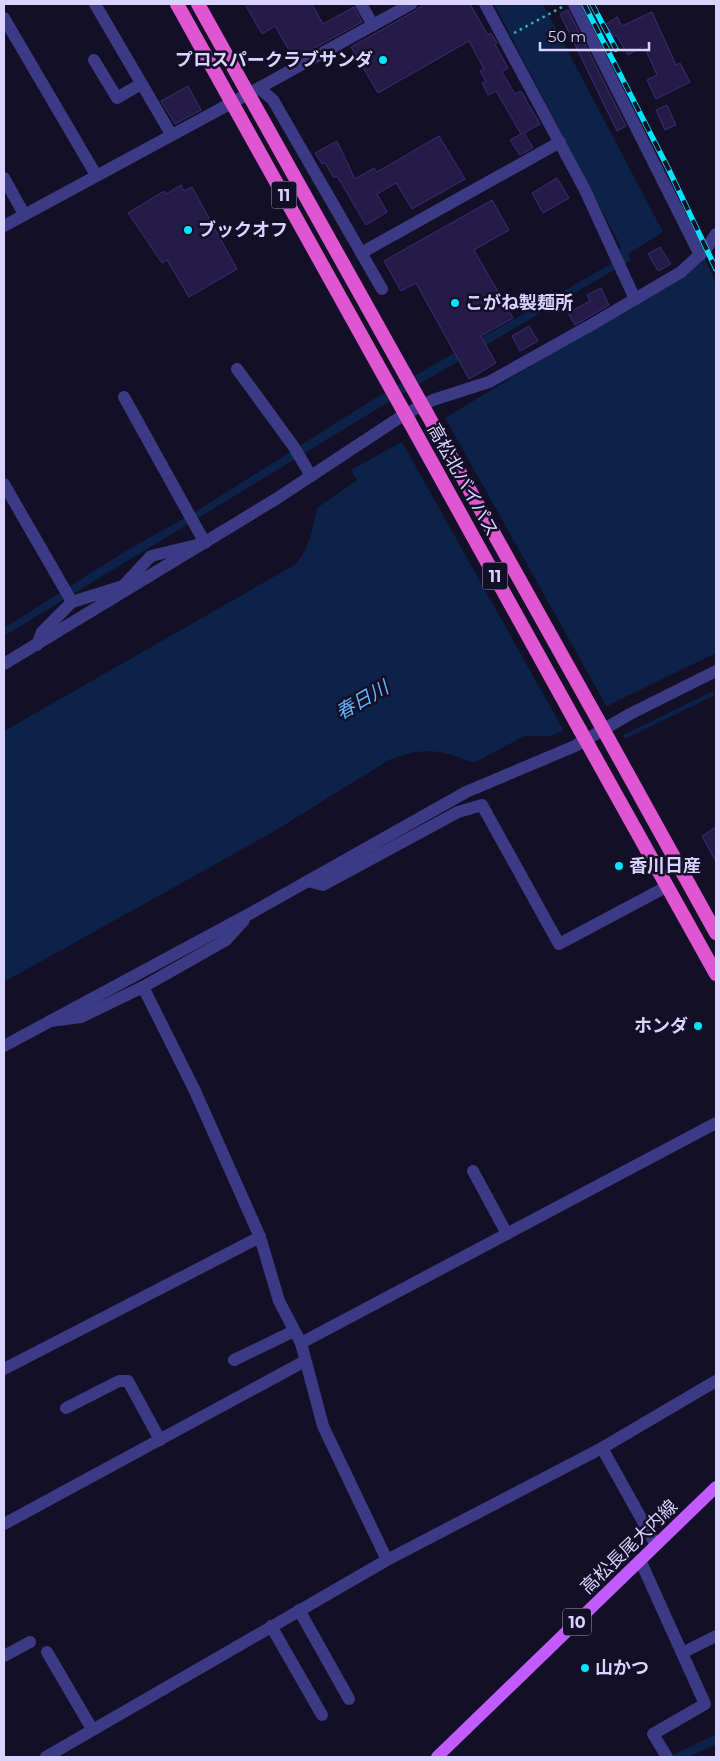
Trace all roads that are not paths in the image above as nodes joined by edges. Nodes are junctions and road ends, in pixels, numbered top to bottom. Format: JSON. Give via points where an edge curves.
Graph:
{"nodes":[{"id":1,"x":95,"y":4,"type":"edge"},
{"id":2,"x":177,"y":4,"type":"edge"},
{"id":3,"x":198,"y":4,"type":"edge"},
{"id":4,"x":362,"y":4,"type":"edge"},
{"id":5,"x":410,"y":4,"type":"edge"},
{"id":6,"x":485,"y":4,"type":"edge"},
{"id":7,"x":574,"y":4,"type":"edge"},
{"id":8,"x":4,"y":18,"type":"edge"},
{"id":9,"x":373,"y":24,"type":"junction"},
{"id":10,"x":94,"y":60,"type":"dead end"},
{"id":11,"x":142,"y":84,"type":"junction"},
{"id":12,"x":254,"y":91,"type":"junction"},
{"id":13,"x":232,"y":102,"type":"junction"},
{"id":14,"x":171,"y":134,"type":"junction"},
{"id":15,"x":560,"y":142,"type":"junction"},
{"id":16,"x":96,"y":176,"type":"junction"},
{"id":17,"x":4,"y":178,"type":"edge"},
{"id":18,"x":24,"y":214,"type":"junction"},
{"id":19,"x":4,"y":226,"type":"edge"},
{"id":20,"x":716,"y":234,"type":"edge"},
{"id":21,"x":361,"y":252,"type":"junction"},
{"id":22,"x":700,"y":255,"type":"junction"},
{"id":23,"x":382,"y":289,"type":"dead end"},
{"id":24,"x":635,"y":299,"type":"junction"},
{"id":25,"x":237,"y":369,"type":"dead end"},
{"id":26,"x":124,"y":398,"type":"dead end"},
{"id":27,"x":421,"y":404,"type":"junction"},
{"id":28,"x":407,"y":418,"type":"junction"},
{"id":29,"x":311,"y":476,"type":"junction"},
{"id":30,"x":4,"y":484,"type":"edge"},
{"id":31,"x":205,"y":543,"type":"junction"},
{"id":32,"x":124,"y":589,"type":"junction"},
{"id":33,"x":72,"y":602,"type":"junction"},
{"id":34,"x":37,"y":645,"type":"junction"},
{"id":35,"x":4,"y":664,"type":"edge"},
{"id":36,"x":716,"y":671,"type":"edge"},
{"id":37,"x":600,"y":725,"type":"junction"},
{"id":38,"x":583,"y":735,"type":"junction"},
{"id":39,"x":660,"y":834,"type":"junction"},
{"id":40,"x":643,"y":843,"type":"junction"},
{"id":41,"x":308,"y":881,"type":"junction"},
{"id":42,"x":666,"y":886,"type":"junction"},
{"id":43,"x":251,"y":913,"type":"junction"},
{"id":44,"x":716,"y":933,"type":"edge"},
{"id":45,"x":716,"y":974,"type":"edge"},
{"id":46,"x":143,"y":988,"type":"junction"},
{"id":47,"x":50,"y":1021,"type":"junction"},
{"id":48,"x":4,"y":1046,"type":"edge"},
{"id":49,"x":716,"y":1123,"type":"edge"},
{"id":50,"x":473,"y":1171,"type":"dead end"},
{"id":51,"x":507,"y":1234,"type":"junction"},
{"id":52,"x":260,"y":1237,"type":"junction"},
{"id":53,"x":294,"y":1331,"type":"junction"},
{"id":54,"x":301,"y":1343,"type":"junction"},
{"id":55,"x":234,"y":1360,"type":"dead end"},
{"id":56,"x":306,"y":1361,"type":"junction"},
{"id":57,"x":4,"y":1369,"type":"edge"},
{"id":58,"x":716,"y":1381,"type":"edge"},
{"id":59,"x":66,"y":1408,"type":"dead end"},
{"id":60,"x":160,"y":1440,"type":"junction"},
{"id":61,"x":602,"y":1448,"type":"junction"},
{"id":62,"x":716,"y":1486,"type":"edge"},
{"id":63,"x":4,"y":1524,"type":"edge"},
{"id":64,"x":656,"y":1545,"type":"junction"},
{"id":65,"x":387,"y":1560,"type":"junction"},
{"id":66,"x":640,"y":1560,"type":"junction"},
{"id":67,"x":299,"y":1610,"type":"junction"},
{"id":68,"x":271,"y":1626,"type":"junction"},
{"id":69,"x":716,"y":1636,"type":"edge"},
{"id":70,"x":30,"y":1642,"type":"dead end"},
{"id":71,"x":47,"y":1652,"type":"dead end"},
{"id":72,"x":682,"y":1653,"type":"junction"},
{"id":73,"x":4,"y":1656,"type":"edge"},
{"id":74,"x":349,"y":1698,"type":"dead end"},
{"id":75,"x":322,"y":1715,"type":"dead end"},
{"id":76,"x":92,"y":1729,"type":"junction"},
{"id":77,"x":46,"y":1757,"type":"edge"},
{"id":78,"x":437,"y":1757,"type":"edge"},
{"id":79,"x":667,"y":1757,"type":"edge"}],
"edges":[{"from":1,"to":11,"type":"street"},
{"from":2,"to":13,"type":"highway","name":"高松北バイパス","number":"11"},
{"from":3,"to":12,"type":"highway","name":"高松北バイパス","number":"11"},
{"from":4,"to":9,"type":"street"},
{"from":5,"to":9,"type":"street"},
{"from":6,"to":15,"type":"street"},
{"from":7,"to":22,"type":"street"},
{"from":8,"to":16,"type":"street"},
{"from":9,"to":12,"type":"street"},
{"from":10,"to":11,"type":"street","via":[[117,98]]},
{"from":11,"to":14,"type":"street"},
{"from":12,"to":13,"type":"street"},
{"from":12,"to":21,"type":"street","via":[[273,100]]},
{"from":12,"to":27,"type":"highway","name":"高松北バイパス","number":"11"},
{"from":13,"to":14,"type":"street"},
{"from":13,"to":28,"type":"highway","name":"高松北バイパス","number":"11"},
{"from":14,"to":16,"type":"street"},
{"from":15,"to":21,"type":"street"},
{"from":15,"to":24,"type":"street"},
{"from":16,"to":18,"type":"street"},
{"from":17,"to":18,"type":"street"},
{"from":18,"to":19,"type":"street"},
{"from":20,"to":22,"type":"street"},
{"from":21,"to":23,"type":"street"},
{"from":22,"to":24,"type":"street","via":[[680,272]]},
{"from":24,"to":27,"type":"street","via":[[488,382]]},
{"from":25,"to":29,"type":"street"},
{"from":26,"to":31,"type":"street"},
{"from":27,"to":28,"type":"street"},
{"from":27,"to":37,"type":"highway","name":"高松北バイパス","number":"11","bridge":true},
{"from":28,"to":29,"type":"street"},
{"from":28,"to":38,"type":"highway","name":"高松北バイパス","number":"11","bridge":true},
{"from":29,"to":31,"type":"street"},
{"from":30,"to":33,"type":"street"},
{"from":31,"to":32,"type":"street"},
{"from":32,"to":33,"type":"street"},
{"from":32,"to":34,"type":"street"},
{"from":33,"to":34,"type":"street","via":[[42,632]]},
{"from":34,"to":35,"type":"street"},
{"from":36,"to":37,"type":"street"},
{"from":37,"to":38,"type":"street"},
{"from":37,"to":39,"type":"highway","name":"高松北バイパス","number":"11"},
{"from":38,"to":40,"type":"highway","name":"高松北バイパス","number":"11"},
{"from":38,"to":41,"type":"street","via":[[466,792]]},
{"from":39,"to":40,"type":"highway"},
{"from":39,"to":44,"type":"highway","name":"高松北バイパス","number":"11"},
{"from":40,"to":42,"type":"highway","name":"高松北バイパス","number":"11"},
{"from":41,"to":42,"type":"street","via":[[324,885],[458,812],[482,805],[559,944]]},
{"from":41,"to":43,"type":"street"},
{"from":42,"to":45,"type":"highway","name":"高松北バイパス","number":"11"},
{"from":43,"to":46,"type":"street","via":[[226,940]]},
{"from":43,"to":47,"type":"street"},
{"from":46,"to":47,"type":"street","via":[[81,1017]]},
{"from":46,"to":52,"type":"street"},
{"from":47,"to":48,"type":"street"},
{"from":49,"to":51,"type":"street"},
{"from":50,"to":51,"type":"street"},
{"from":51,"to":54,"type":"street"},
{"from":52,"to":53,"type":"street","via":[[279,1301]]},
{"from":52,"to":57,"type":"street"},
{"from":53,"to":54,"type":"street"},
{"from":53,"to":55,"type":"street"},
{"from":54,"to":56,"type":"street"},
{"from":56,"to":60,"type":"street"},
{"from":56,"to":65,"type":"street","via":[[323,1426]]},
{"from":58,"to":61,"type":"street"},
{"from":59,"to":60,"type":"street","via":[[119,1381],[128,1381]]},
{"from":60,"to":63,"type":"street"},
{"from":61,"to":64,"type":"street"},
{"from":61,"to":65,"type":"street"},
{"from":62,"to":64,"type":"main road","name":"高松長尾大内線","number":"10"},
{"from":64,"to":66,"type":"main road","name":"高松長尾大内線","number":"10"},
{"from":65,"to":67,"type":"street"},
{"from":66,"to":72,"type":"street"},
{"from":66,"to":78,"type":"main road","name":"高松長尾大内線","number":"10"},
{"from":67,"to":68,"type":"street"},
{"from":67,"to":74,"type":"street"},
{"from":68,"to":75,"type":"street"},
{"from":68,"to":76,"type":"street"},
{"from":69,"to":72,"type":"street"},
{"from":70,"to":73,"type":"street"},
{"from":71,"to":76,"type":"street"},
{"from":72,"to":79,"type":"street","via":[[705,1704],[653,1734]]},
{"from":76,"to":77,"type":"street"}]}
